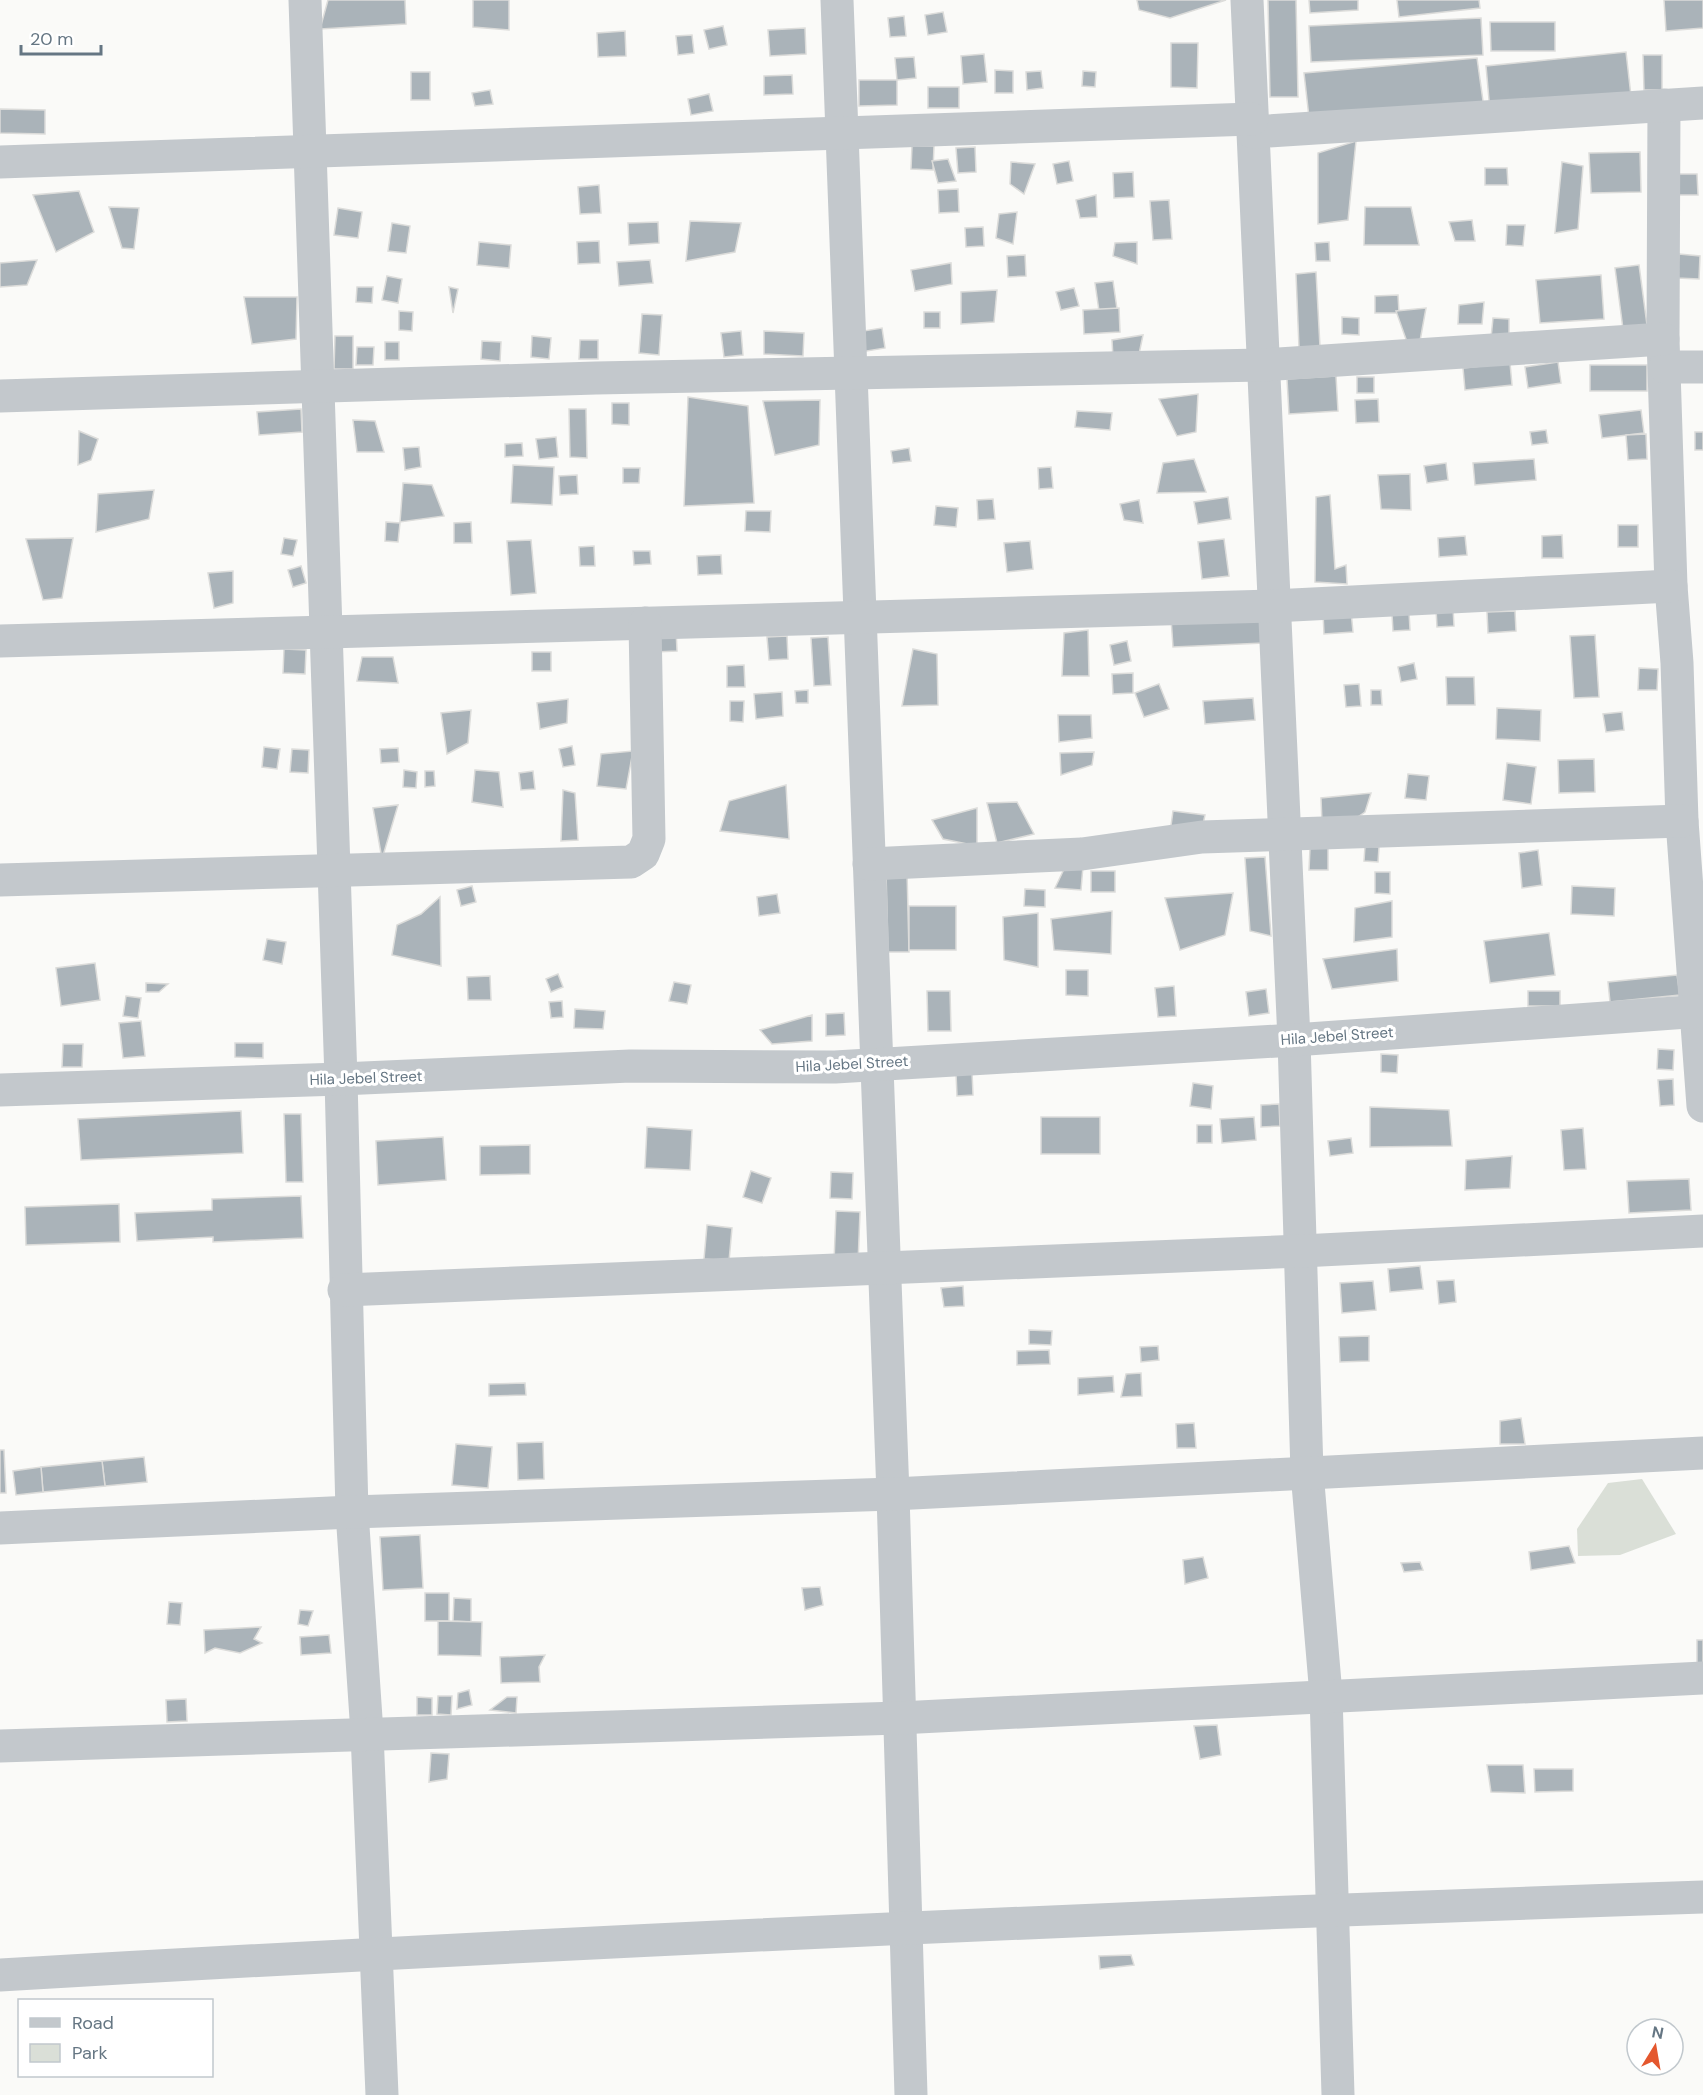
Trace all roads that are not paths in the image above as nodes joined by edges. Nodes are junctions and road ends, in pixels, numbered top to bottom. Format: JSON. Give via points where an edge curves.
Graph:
{"nodes":[{"id":1,"x":305,"y":0,"type":"edge"},
{"id":2,"x":837,"y":0,"type":"edge"},
{"id":3,"x":1247,"y":0,"type":"edge"},
{"id":4,"x":1703,"y":103,"type":"edge"},
{"id":5,"x":1664,"y":105,"type":"junction"},
{"id":6,"x":1253,"y":126,"type":"junction"},
{"id":7,"x":842,"y":131,"type":"junction"},
{"id":8,"x":310,"y":153,"type":"junction"},
{"id":9,"x":0,"y":162,"type":"edge"},
{"id":10,"x":1664,"y":353,"type":"junction"},
{"id":11,"x":1263,"y":365,"type":"junction"},
{"id":12,"x":1703,"y":367,"type":"edge"},
{"id":13,"x":850,"y":375,"type":"junction"},
{"id":14,"x":317,"y":388,"type":"junction"},
{"id":15,"x":0,"y":396,"type":"edge"},
{"id":16,"x":1671,"y":586,"type":"junction"},
{"id":17,"x":1273,"y":606,"type":"junction"},
{"id":18,"x":860,"y":618,"type":"junction"},
{"id":19,"x":645,"y":623,"type":"junction"},
{"id":20,"x":324,"y":632,"type":"junction"},
{"id":21,"x":0,"y":641,"type":"edge"},
{"id":22,"x":1690,"y":664,"type":"edge"},
{"id":23,"x":1682,"y":820,"type":"junction"},
{"id":24,"x":1283,"y":834,"type":"junction"},
{"id":25,"x":869,"y":864,"type":"junction"},
{"id":26,"x":333,"y":870,"type":"junction"},
{"id":27,"x":0,"y":880,"type":"edge"},
{"id":28,"x":1700,"y":1011,"type":"edge"},
{"id":29,"x":1294,"y":1040,"type":"junction"},
{"id":30,"x":877,"y":1063,"type":"junction"},
{"id":31,"x":341,"y":1079,"type":"junction"},
{"id":32,"x":0,"y":1089,"type":"edge"},
{"id":33,"x":1703,"y":1106,"type":"edge"},
{"id":34,"x":1703,"y":1231,"type":"edge"},
{"id":35,"x":1301,"y":1251,"type":"junction"},
{"id":36,"x":884,"y":1268,"type":"junction"},
{"id":37,"x":344,"y":1290,"type":"junction"},
{"id":38,"x":1703,"y":1453,"type":"edge"},
{"id":39,"x":1307,"y":1472,"type":"junction"},
{"id":40,"x":892,"y":1494,"type":"junction"},
{"id":41,"x":352,"y":1512,"type":"junction"},
{"id":42,"x":0,"y":1528,"type":"edge"},
{"id":43,"x":1703,"y":1678,"type":"edge"},
{"id":44,"x":1326,"y":1695,"type":"junction"},
{"id":45,"x":898,"y":1718,"type":"junction"},
{"id":46,"x":367,"y":1733,"type":"junction"},
{"id":47,"x":0,"y":1746,"type":"edge"},
{"id":48,"x":1703,"y":1897,"type":"edge"},
{"id":49,"x":1334,"y":1909,"type":"junction"},
{"id":50,"x":908,"y":1929,"type":"junction"},
{"id":51,"x":378,"y":1953,"type":"junction"},
{"id":52,"x":0,"y":1975,"type":"edge"},
{"id":53,"x":382,"y":2095,"type":"edge"},
{"id":54,"x":911,"y":2095,"type":"edge"},
{"id":55,"x":1338,"y":2095,"type":"edge"}],
"edges":[{"from":1,"to":8,"type":"street"},
{"from":2,"to":7,"type":"street"},
{"from":3,"to":6,"type":"street"},
{"from":4,"to":5,"type":"street"},
{"from":5,"to":6,"type":"street"},
{"from":5,"to":10,"type":"street"},
{"from":6,"to":7,"type":"street"},
{"from":6,"to":11,"type":"street"},
{"from":7,"to":8,"type":"street"},
{"from":7,"to":13,"type":"street"},
{"from":8,"to":9,"type":"street"},
{"from":8,"to":14,"type":"street"},
{"from":10,"to":11,"type":"street"},
{"from":10,"to":12,"type":"street"},
{"from":10,"to":16,"type":"street"},
{"from":11,"to":13,"type":"street"},
{"from":11,"to":17,"type":"street"},
{"from":13,"to":14,"type":"street","via":[[596,378]]},
{"from":13,"to":18,"type":"street"},
{"from":14,"to":15,"type":"street"},
{"from":14,"to":20,"type":"street"},
{"from":16,"to":17,"type":"street"},
{"from":16,"to":22,"type":"street"},
{"from":17,"to":18,"type":"street"},
{"from":17,"to":24,"type":"street"},
{"from":18,"to":19,"type":"street"},
{"from":18,"to":25,"type":"street"},
{"from":19,"to":20,"type":"street"},
{"from":19,"to":26,"type":"street","via":[[649,839],[643,854],[631,862]]},
{"from":20,"to":21,"type":"street"},
{"from":20,"to":26,"type":"street"},
{"from":22,"to":23,"type":"street"},
{"from":23,"to":24,"type":"street"},
{"from":23,"to":28,"type":"street"},
{"from":24,"to":25,"type":"street","via":[[1202,837],[1082,854]]},
{"from":24,"to":29,"type":"street"},
{"from":25,"to":30,"type":"street"},
{"from":26,"to":27,"type":"street"},
{"from":26,"to":31,"type":"street"},
{"from":28,"to":29,"type":"street","name":"Hila Jebel Street"},
{"from":28,"to":33,"type":"street"},
{"from":29,"to":30,"type":"street","name":"Hila Jebel Street"},
{"from":29,"to":35,"type":"street"},
{"from":30,"to":31,"type":"street","name":"Hila Jebel Street","via":[[630,1066]]},
{"from":30,"to":36,"type":"street"},
{"from":31,"to":32,"type":"street","name":"Hila Jebel Street"},
{"from":31,"to":37,"type":"street"},
{"from":34,"to":35,"type":"street"},
{"from":35,"to":36,"type":"street"},
{"from":35,"to":39,"type":"street"},
{"from":36,"to":37,"type":"street"},
{"from":36,"to":40,"type":"street"},
{"from":37,"to":41,"type":"street"},
{"from":38,"to":39,"type":"street"},
{"from":39,"to":40,"type":"street"},
{"from":39,"to":44,"type":"street"},
{"from":40,"to":41,"type":"street"},
{"from":40,"to":45,"type":"street"},
{"from":41,"to":42,"type":"street"},
{"from":41,"to":46,"type":"street"},
{"from":43,"to":44,"type":"street"},
{"from":44,"to":45,"type":"street"},
{"from":44,"to":49,"type":"street"},
{"from":45,"to":46,"type":"street"},
{"from":45,"to":50,"type":"street"},
{"from":46,"to":47,"type":"street"},
{"from":46,"to":51,"type":"street"},
{"from":48,"to":49,"type":"street"},
{"from":49,"to":50,"type":"street"},
{"from":49,"to":55,"type":"street"},
{"from":50,"to":51,"type":"street"},
{"from":50,"to":54,"type":"street"},
{"from":51,"to":52,"type":"street"},
{"from":51,"to":53,"type":"street"}]}
